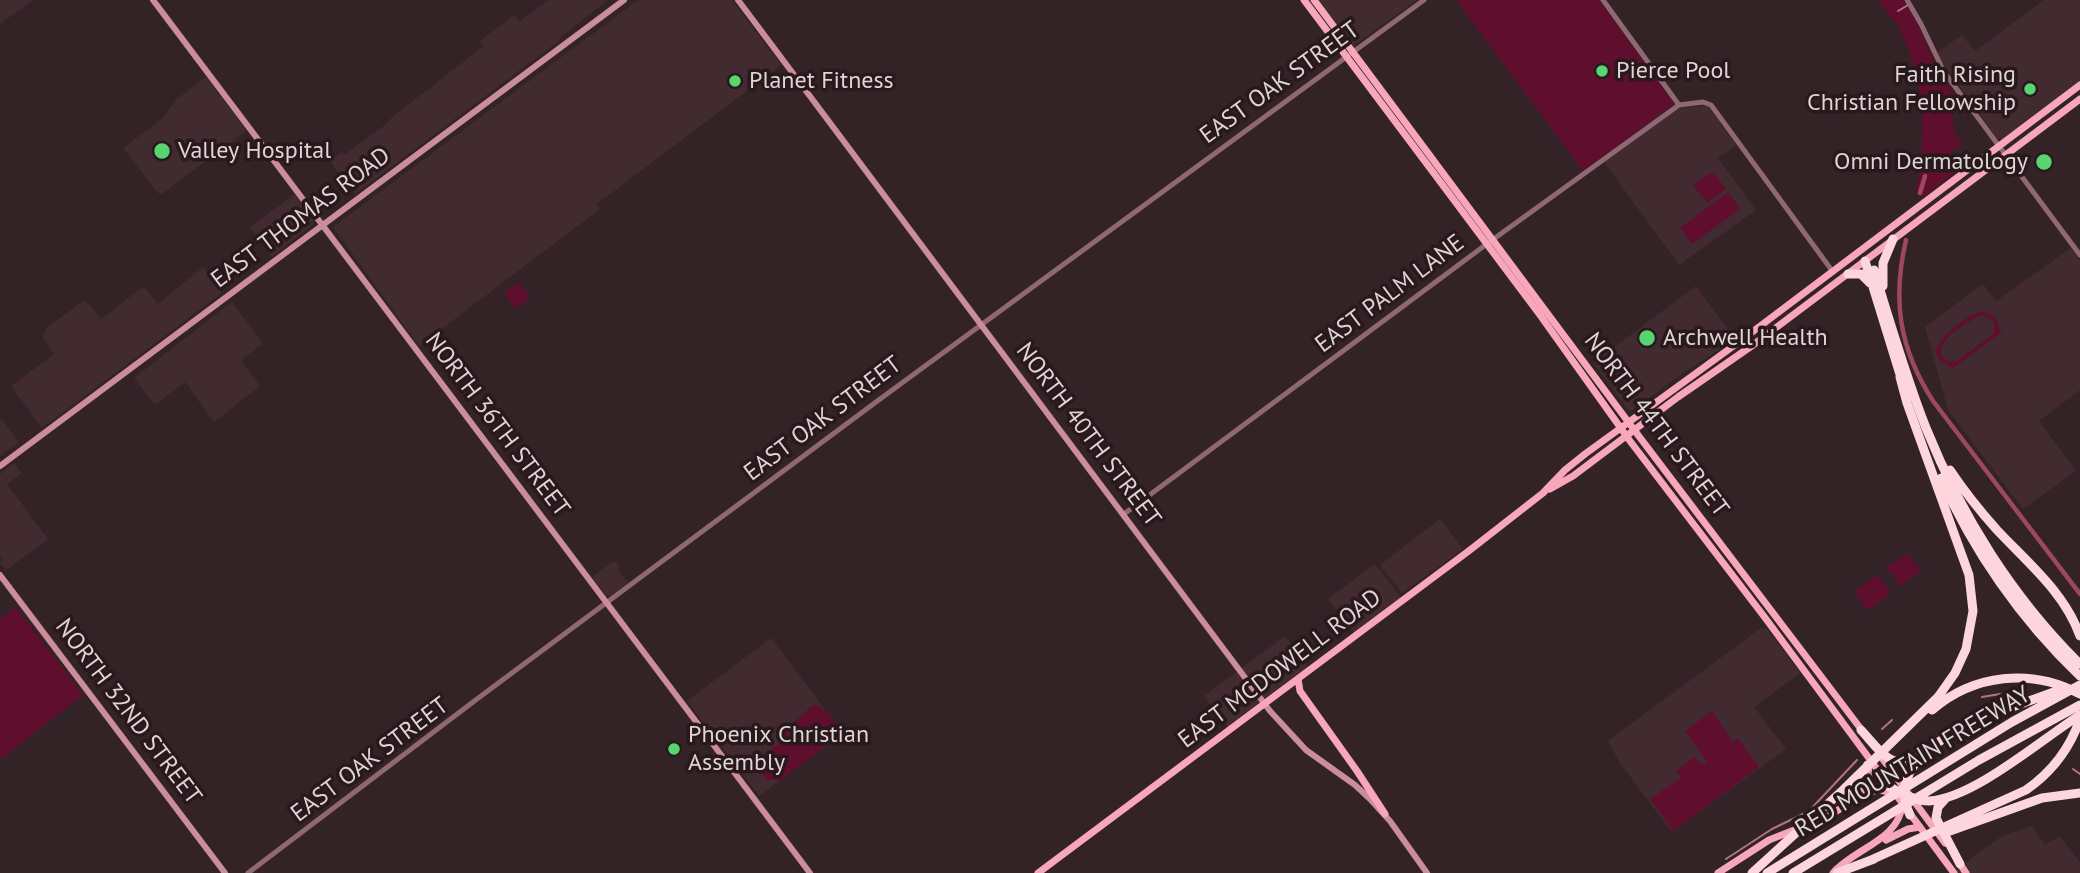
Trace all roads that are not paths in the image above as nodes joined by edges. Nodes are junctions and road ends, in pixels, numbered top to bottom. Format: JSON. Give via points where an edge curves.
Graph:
{"nodes":[{"id":1,"x":153,"y":0,"type":"edge"},
{"id":2,"x":624,"y":0,"type":"edge"},
{"id":3,"x":738,"y":0,"type":"edge"},
{"id":4,"x":1304,"y":0,"type":"edge"},
{"id":5,"x":1314,"y":0,"type":"edge"},
{"id":6,"x":1424,"y":0,"type":"edge"},
{"id":7,"x":1603,"y":0,"type":"edge"},
{"id":8,"x":1907,"y":0,"type":"edge"},
{"id":9,"x":1350,"y":54,"type":"junction"},
{"id":10,"x":2080,"y":85,"type":"edge"},
{"id":11,"x":2080,"y":99,"type":"edge"},
{"id":12,"x":2059,"y":101,"type":"junction"},
{"id":13,"x":1679,"y":105,"type":"junction"},
{"id":14,"x":2065,"y":109,"type":"junction"},
{"id":15,"x":1997,"y":146,"type":"junction"},
{"id":16,"x":2004,"y":155,"type":"junction"},
{"id":17,"x":1942,"y":188,"type":"junction"},
{"id":18,"x":1948,"y":196,"type":"junction"},
{"id":19,"x":323,"y":225,"type":"junction"},
{"id":20,"x":1894,"y":239,"type":"junction"},
{"id":21,"x":1491,"y":242,"type":"junction"},
{"id":22,"x":1862,"y":250,"type":"junction"},
{"id":23,"x":2080,"y":255,"type":"edge"},
{"id":24,"x":1867,"y":259,"type":"junction"},
{"id":25,"x":1833,"y":272,"type":"junction"},
{"id":26,"x":1848,"y":274,"type":"junction"},
{"id":27,"x":1808,"y":290,"type":"junction"},
{"id":28,"x":1873,"y":290,"type":"junction"},
{"id":29,"x":1819,"y":296,"type":"junction"},
{"id":30,"x":1773,"y":317,"type":"junction"},
{"id":31,"x":1890,"y":319,"type":"junction"},
{"id":32,"x":1785,"y":321,"type":"junction"},
{"id":33,"x":981,"y":324,"type":"junction"},
{"id":34,"x":1724,"y":353,"type":"junction"},
{"id":35,"x":1713,"y":360,"type":"junction"},
{"id":36,"x":1730,"y":362,"type":"junction"},
{"id":37,"x":1720,"y":368,"type":"junction"},
{"id":38,"x":1900,"y":377,"type":"junction"},
{"id":39,"x":1916,"y":399,"type":"junction"},
{"id":40,"x":1628,"y":422,"type":"junction"},
{"id":41,"x":1620,"y":428,"type":"junction"},
{"id":42,"x":1634,"y":430,"type":"junction"},
{"id":43,"x":1626,"y":436,"type":"junction"},
{"id":44,"x":0,"y":466,"type":"edge"},
{"id":45,"x":1544,"y":493,"type":"junction"},
{"id":46,"x":1124,"y":514,"type":"junction"},
{"id":47,"x":0,"y":575,"type":"edge"},
{"id":48,"x":607,"y":603,"type":"junction"},
{"id":49,"x":2080,"y":636,"type":"edge"},
{"id":50,"x":1787,"y":647,"type":"junction"},
{"id":51,"x":2080,"y":664,"type":"edge"},
{"id":52,"x":1818,"y":674,"type":"junction"},
{"id":53,"x":2080,"y":676,"type":"edge"},
{"id":54,"x":1298,"y":679,"type":"junction"},
{"id":55,"x":2080,"y":684,"type":"edge"},
{"id":56,"x":1817,"y":687,"type":"junction"},
{"id":57,"x":2080,"y":694,"type":"edge"},
{"id":58,"x":2049,"y":698,"type":"junction"},
{"id":59,"x":1265,"y":704,"type":"junction"},
{"id":60,"x":2078,"y":713,"type":"edge"},
{"id":61,"x":1861,"y":730,"type":"junction"},
{"id":62,"x":1898,"y":738,"type":"junction"},
{"id":63,"x":1854,"y":740,"type":"junction"},
{"id":64,"x":1937,"y":745,"type":"junction"},
{"id":65,"x":2080,"y":793,"type":"edge"},
{"id":66,"x":1901,"y":794,"type":"junction"},
{"id":67,"x":1954,"y":794,"type":"junction"},
{"id":68,"x":1838,"y":810,"type":"junction"},
{"id":69,"x":1385,"y":814,"type":"junction"},
{"id":70,"x":1910,"y":815,"type":"joint"},
{"id":71,"x":1959,"y":824,"type":"junction"},
{"id":72,"x":1920,"y":827,"type":"junction"},
{"id":73,"x":1856,"y":853,"type":"junction"},
{"id":74,"x":1960,"y":864,"type":"junction"},
{"id":75,"x":225,"y":873,"type":"edge"},
{"id":76,"x":248,"y":873,"type":"edge"},
{"id":77,"x":810,"y":873,"type":"edge"},
{"id":78,"x":1038,"y":873,"type":"edge"},
{"id":79,"x":1427,"y":873,"type":"edge"},
{"id":80,"x":1717,"y":873,"type":"edge"},
{"id":81,"x":1752,"y":873,"type":"edge"},
{"id":82,"x":1767,"y":873,"type":"edge"},
{"id":83,"x":1794,"y":873,"type":"edge"},
{"id":84,"x":1835,"y":873,"type":"edge"},
{"id":85,"x":1954,"y":873,"type":"edge"},
{"id":86,"x":1966,"y":873,"type":"edge"}],
"edges":[{"from":1,"to":19,"type":"main road","name":"NORTH 36TH STREET"},
{"from":2,"to":19,"type":"main road","name":"EAST THOMAS ROAD"},
{"from":3,"to":33,"type":"main road","name":"NORTH 40TH STREET"},
{"from":4,"to":9,"type":"main road","name":"NORTH 44TH STREET"},
{"from":5,"to":9,"type":"main road","name":"NORTH 44TH STREET"},
{"from":6,"to":9,"type":"street","name":"EAST OAK STREET"},
{"from":7,"to":13,"type":"street"},
{"from":8,"to":15,"type":"street","via":[[1944,72]]},
{"from":9,"to":21,"type":"main road","name":"NORTH 44TH STREET"},
{"from":9,"to":33,"type":"street","name":"EAST OAK STREET"},
{"from":10,"to":12,"type":"main road","name":"EAST MCDOWELL ROAD"},
{"from":11,"to":14,"type":"main road","name":"EAST MCDOWELL ROAD"},
{"from":12,"to":14,"type":"main road"},
{"from":12,"to":15,"type":"main road","name":"EAST MCDOWELL ROAD"},
{"from":13,"to":21,"type":"street","name":"EAST PALM LANE"},
{"from":13,"to":25,"type":"street","via":[[1711,105]]},
{"from":14,"to":16,"type":"main road","name":"EAST MCDOWELL ROAD"},
{"from":15,"to":16,"type":"street"},
{"from":15,"to":17,"type":"main road","name":"EAST MCDOWELL ROAD"},
{"from":16,"to":18,"type":"main road","name":"EAST MCDOWELL ROAD"},
{"from":16,"to":23,"type":"street"},
{"from":17,"to":18,"type":"main road"},
{"from":17,"to":22,"type":"main road","name":"EAST MCDOWELL ROAD"},
{"from":18,"to":20,"type":"main road","name":"EAST MCDOWELL ROAD"},
{"from":19,"to":44,"type":"main road","name":"EAST THOMAS ROAD"},
{"from":19,"to":48,"type":"main road","name":"NORTH 36TH STREET"},
{"from":20,"to":24,"type":"main road","name":"EAST MCDOWELL ROAD"},
{"from":20,"to":31,"type":"highway","via":[[1882,267]]},
{"from":21,"to":40,"type":"main road","name":"NORTH 44TH STREET"},
{"from":21,"to":41,"type":"main road","name":"NORTH 44TH STREET"},
{"from":21,"to":46,"type":"street","name":"EAST PALM LANE"},
{"from":22,"to":24,"type":"main road"},
{"from":22,"to":25,"type":"main road","name":"EAST MCDOWELL ROAD"},
{"from":24,"to":26,"type":"main road","name":"EAST MCDOWELL ROAD"},
{"from":24,"to":28,"type":"highway"},
{"from":24,"to":31,"type":"highway"},
{"from":25,"to":27,"type":"main road","name":"EAST MCDOWELL ROAD"},
{"from":25,"to":29,"type":"main road","via":[[1833,280]]},
{"from":26,"to":28,"type":"highway","via":[[1865,276]]},
{"from":26,"to":29,"type":"main road","name":"EAST MCDOWELL ROAD"},
{"from":27,"to":29,"type":"main road"},
{"from":27,"to":30,"type":"main road","name":"EAST MCDOWELL ROAD"},
{"from":28,"to":38,"type":"highway"},
{"from":29,"to":32,"type":"main road","name":"EAST MCDOWELL ROAD"},
{"from":30,"to":32,"type":"main road"},
{"from":30,"to":34,"type":"main road","name":"EAST MCDOWELL ROAD"},
{"from":31,"to":39,"type":"highway"},
{"from":32,"to":36,"type":"main road","name":"EAST MCDOWELL ROAD"},
{"from":33,"to":46,"type":"main road","name":"NORTH 40TH STREET"},
{"from":33,"to":48,"type":"street","name":"EAST OAK STREET"},
{"from":34,"to":35,"type":"main road","name":"EAST MCDOWELL ROAD"},
{"from":34,"to":36,"type":"main road"},
{"from":35,"to":37,"type":"main road"},
{"from":35,"to":40,"type":"main road","name":"EAST MCDOWELL ROAD"},
{"from":36,"to":37,"type":"main road","name":"EAST MCDOWELL ROAD"},
{"from":37,"to":42,"type":"main road","name":"EAST MCDOWELL ROAD"},
{"from":38,"to":53,"type":"highway","via":[[1942,480],[1973,540],[2029,620]]},
{"from":38,"to":62,"type":"highway","via":[[1968,569],[1973,606],[1968,642],[1952,677]]},
{"from":39,"to":49,"type":"highway","via":[[1960,484],[2056,593]]},
{"from":39,"to":51,"type":"highway","via":[[1936,451],[1982,539],[2030,608]]},
{"from":40,"to":41,"type":"main road","name":"EAST MCDOWELL ROAD"},
{"from":40,"to":42,"type":"main road","name":"NORTH 44TH STREET"},
{"from":41,"to":43,"type":"main road","name":"NORTH 44TH STREET"},
{"from":41,"to":45,"type":"main road","name":"EAST MCDOWELL ROAD","via":[[1565,470]]},
{"from":42,"to":43,"type":"main road","name":"EAST MCDOWELL ROAD"},
{"from":42,"to":52,"type":"main road","name":"NORTH 44TH STREET"},
{"from":43,"to":45,"type":"main road","name":"EAST MCDOWELL ROAD"},
{"from":43,"to":50,"type":"main road","name":"NORTH 44TH STREET"},
{"from":45,"to":54,"type":"main road","name":"EAST MCDOWELL ROAD"},
{"from":46,"to":59,"type":"main road","name":"NORTH 40TH STREET"},
{"from":47,"to":75,"type":"main road","name":"NORTH 32ND STREET"},
{"from":48,"to":76,"type":"street","name":"EAST OAK STREET"},
{"from":48,"to":77,"type":"main road","name":"NORTH 36TH STREET"},
{"from":50,"to":52,"type":"main road"},
{"from":50,"to":56,"type":"main road","name":"NORTH 44TH STREET"},
{"from":52,"to":56,"type":"main road"},
{"from":52,"to":61,"type":"main road","name":"NORTH 44TH STREET"},
{"from":54,"to":59,"type":"main road","name":"EAST MCDOWELL ROAD"},
{"from":54,"to":69,"type":"main road","via":[[1300,691]]},
{"from":55,"to":58,"type":"highway"},
{"from":56,"to":63,"type":"main road","name":"NORTH 44TH STREET"},
{"from":57,"to":62,"type":"highway","via":[[2035,679],[1985,681],[1943,701]]},
{"from":58,"to":64,"type":"highway","via":[[1972,723]]},
{"from":58,"to":82,"type":"highway","name":"RED MOUNTAIN FREEWAY"},
{"from":59,"to":69,"type":"main road","name":"NORTH 40TH STREET","via":[[1306,750],[1355,785]]},
{"from":59,"to":78,"type":"main road","name":"EAST MCDOWELL ROAD"},
{"from":60,"to":67,"type":"highway","via":[[1992,775]]},
{"from":60,"to":71,"type":"highway","via":[[2075,733],[2056,763],[2032,786]]},
{"from":60,"to":83,"type":"highway","name":"RED MOUNTAIN FREEWAY","via":[[1997,749]]},
{"from":61,"to":64,"type":"highway","via":[[1886,756],[1900,763]]},
{"from":61,"to":66,"type":"main road","name":"NORTH 44TH STREET","via":[[1897,778]]},
{"from":62,"to":81,"type":"highway"},
{"from":63,"to":66,"type":"main road","name":"NORTH 44TH STREET"},
{"from":63,"to":68,"type":"main road","via":[[1869,779]]},
{"from":64,"to":66,"type":"highway","via":[[1912,768]]},
{"from":65,"to":71,"type":"highway","via":[[2034,800]]},
{"from":66,"to":67,"type":"highway","via":[[1929,801]]},
{"from":66,"to":68,"type":"main road","via":[[1870,791]]},
{"from":66,"to":70,"type":"highway"},
{"from":66,"to":73,"type":"main road","via":[[1900,817],[1893,829]]},
{"from":66,"to":74,"type":"main road","name":"NORTH 44TH STREET","via":[[1919,807]]},
{"from":67,"to":74,"type":"highway","via":[[1940,804],[1936,818]]},
{"from":68,"to":80,"type":"main road","name":"RED MOUNTAIN FREEWAY","via":[[1774,837]]},
{"from":69,"to":79,"type":"main road","name":"NORTH 40TH STREET"},
{"from":70,"to":72,"type":"main road"},
{"from":71,"to":84,"type":"highway"},
{"from":72,"to":73,"type":"main road"},
{"from":72,"to":85,"type":"main road"},
{"from":73,"to":84,"type":"main road","name":"RED MOUNTAIN FREEWAY"},
{"from":74,"to":86,"type":"main road"}]}
